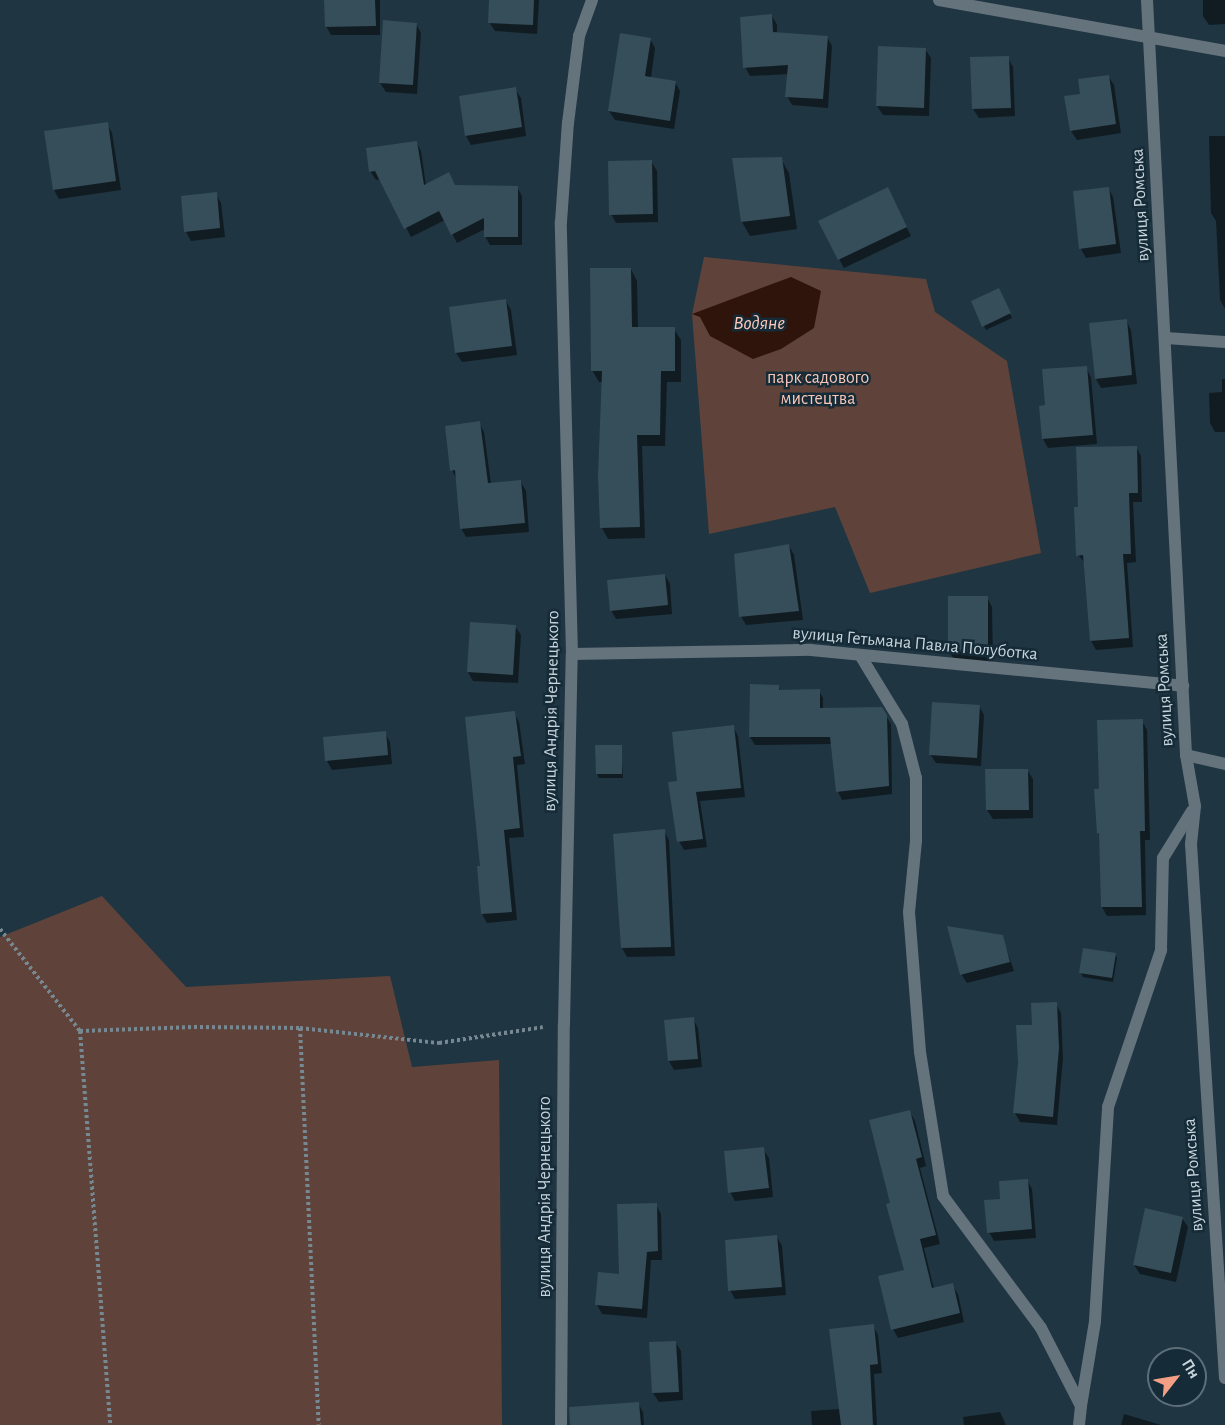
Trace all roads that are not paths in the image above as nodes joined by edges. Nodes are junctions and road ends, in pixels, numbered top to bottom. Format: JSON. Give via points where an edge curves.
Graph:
{"nodes":[{"id":1,"x":592,"y":0,"type":"edge"},
{"id":2,"x":939,"y":0,"type":"edge"},
{"id":3,"x":1147,"y":0,"type":"edge"},
{"id":4,"x":1149,"y":40,"type":"junction"},
{"id":5,"x":1225,"y":51,"type":"edge"},
{"id":6,"x":1166,"y":338,"type":"junction"},
{"id":7,"x":1225,"y":342,"type":"edge"},
{"id":8,"x":572,"y":654,"type":"junction"},
{"id":9,"x":860,"y":655,"type":"junction"},
{"id":10,"x":1183,"y":686,"type":"junction"},
{"id":11,"x":1186,"y":755,"type":"junction"},
{"id":12,"x":1225,"y":764,"type":"edge"},
{"id":13,"x":1195,"y":806,"type":"junction"},
{"id":14,"x":1225,"y":1378,"type":"edge"},
{"id":15,"x":1082,"y":1406,"type":"junction"},
{"id":16,"x":561,"y":1425,"type":"edge"},
{"id":17,"x":1079,"y":1425,"type":"edge"}],
"edges":[{"from":1,"to":8,"type":"street","name":"вулиця Андрія Чернецького","via":[[579,36],[561,222]]},
{"from":2,"to":4,"type":"street"},
{"from":3,"to":4,"type":"street","name":"вулиця Ромська"},
{"from":4,"to":5,"type":"street"},
{"from":4,"to":6,"type":"street","name":"вулиця Ромська"},
{"from":6,"to":7,"type":"street"},
{"from":6,"to":10,"type":"street","name":"вулиця Ромська"},
{"from":8,"to":9,"type":"street","name":"вулиця Гетьмана Павла Полуботка","via":[[811,650]]},
{"from":8,"to":16,"type":"street","name":"вулиця Андрія Чернецького"},
{"from":9,"to":10,"type":"street","name":"вулиця Гетьмана Павла Полуботка"},
{"from":9,"to":15,"type":"street","via":[[902,724],[916,778],[916,841],[909,912],[920,1052],[943,1196],[1041,1328]]},
{"from":10,"to":11,"type":"street","name":"вулиця Ромська"},
{"from":11,"to":12,"type":"street"},
{"from":11,"to":13,"type":"street","name":"вулиця Ромська"},
{"from":13,"to":14,"type":"street","name":"вулиця Ромська","via":[[1191,844]]},
{"from":13,"to":15,"type":"street","via":[[1163,858],[1161,950],[1108,1107],[1095,1321]]},
{"from":15,"to":17,"type":"street"}]}
